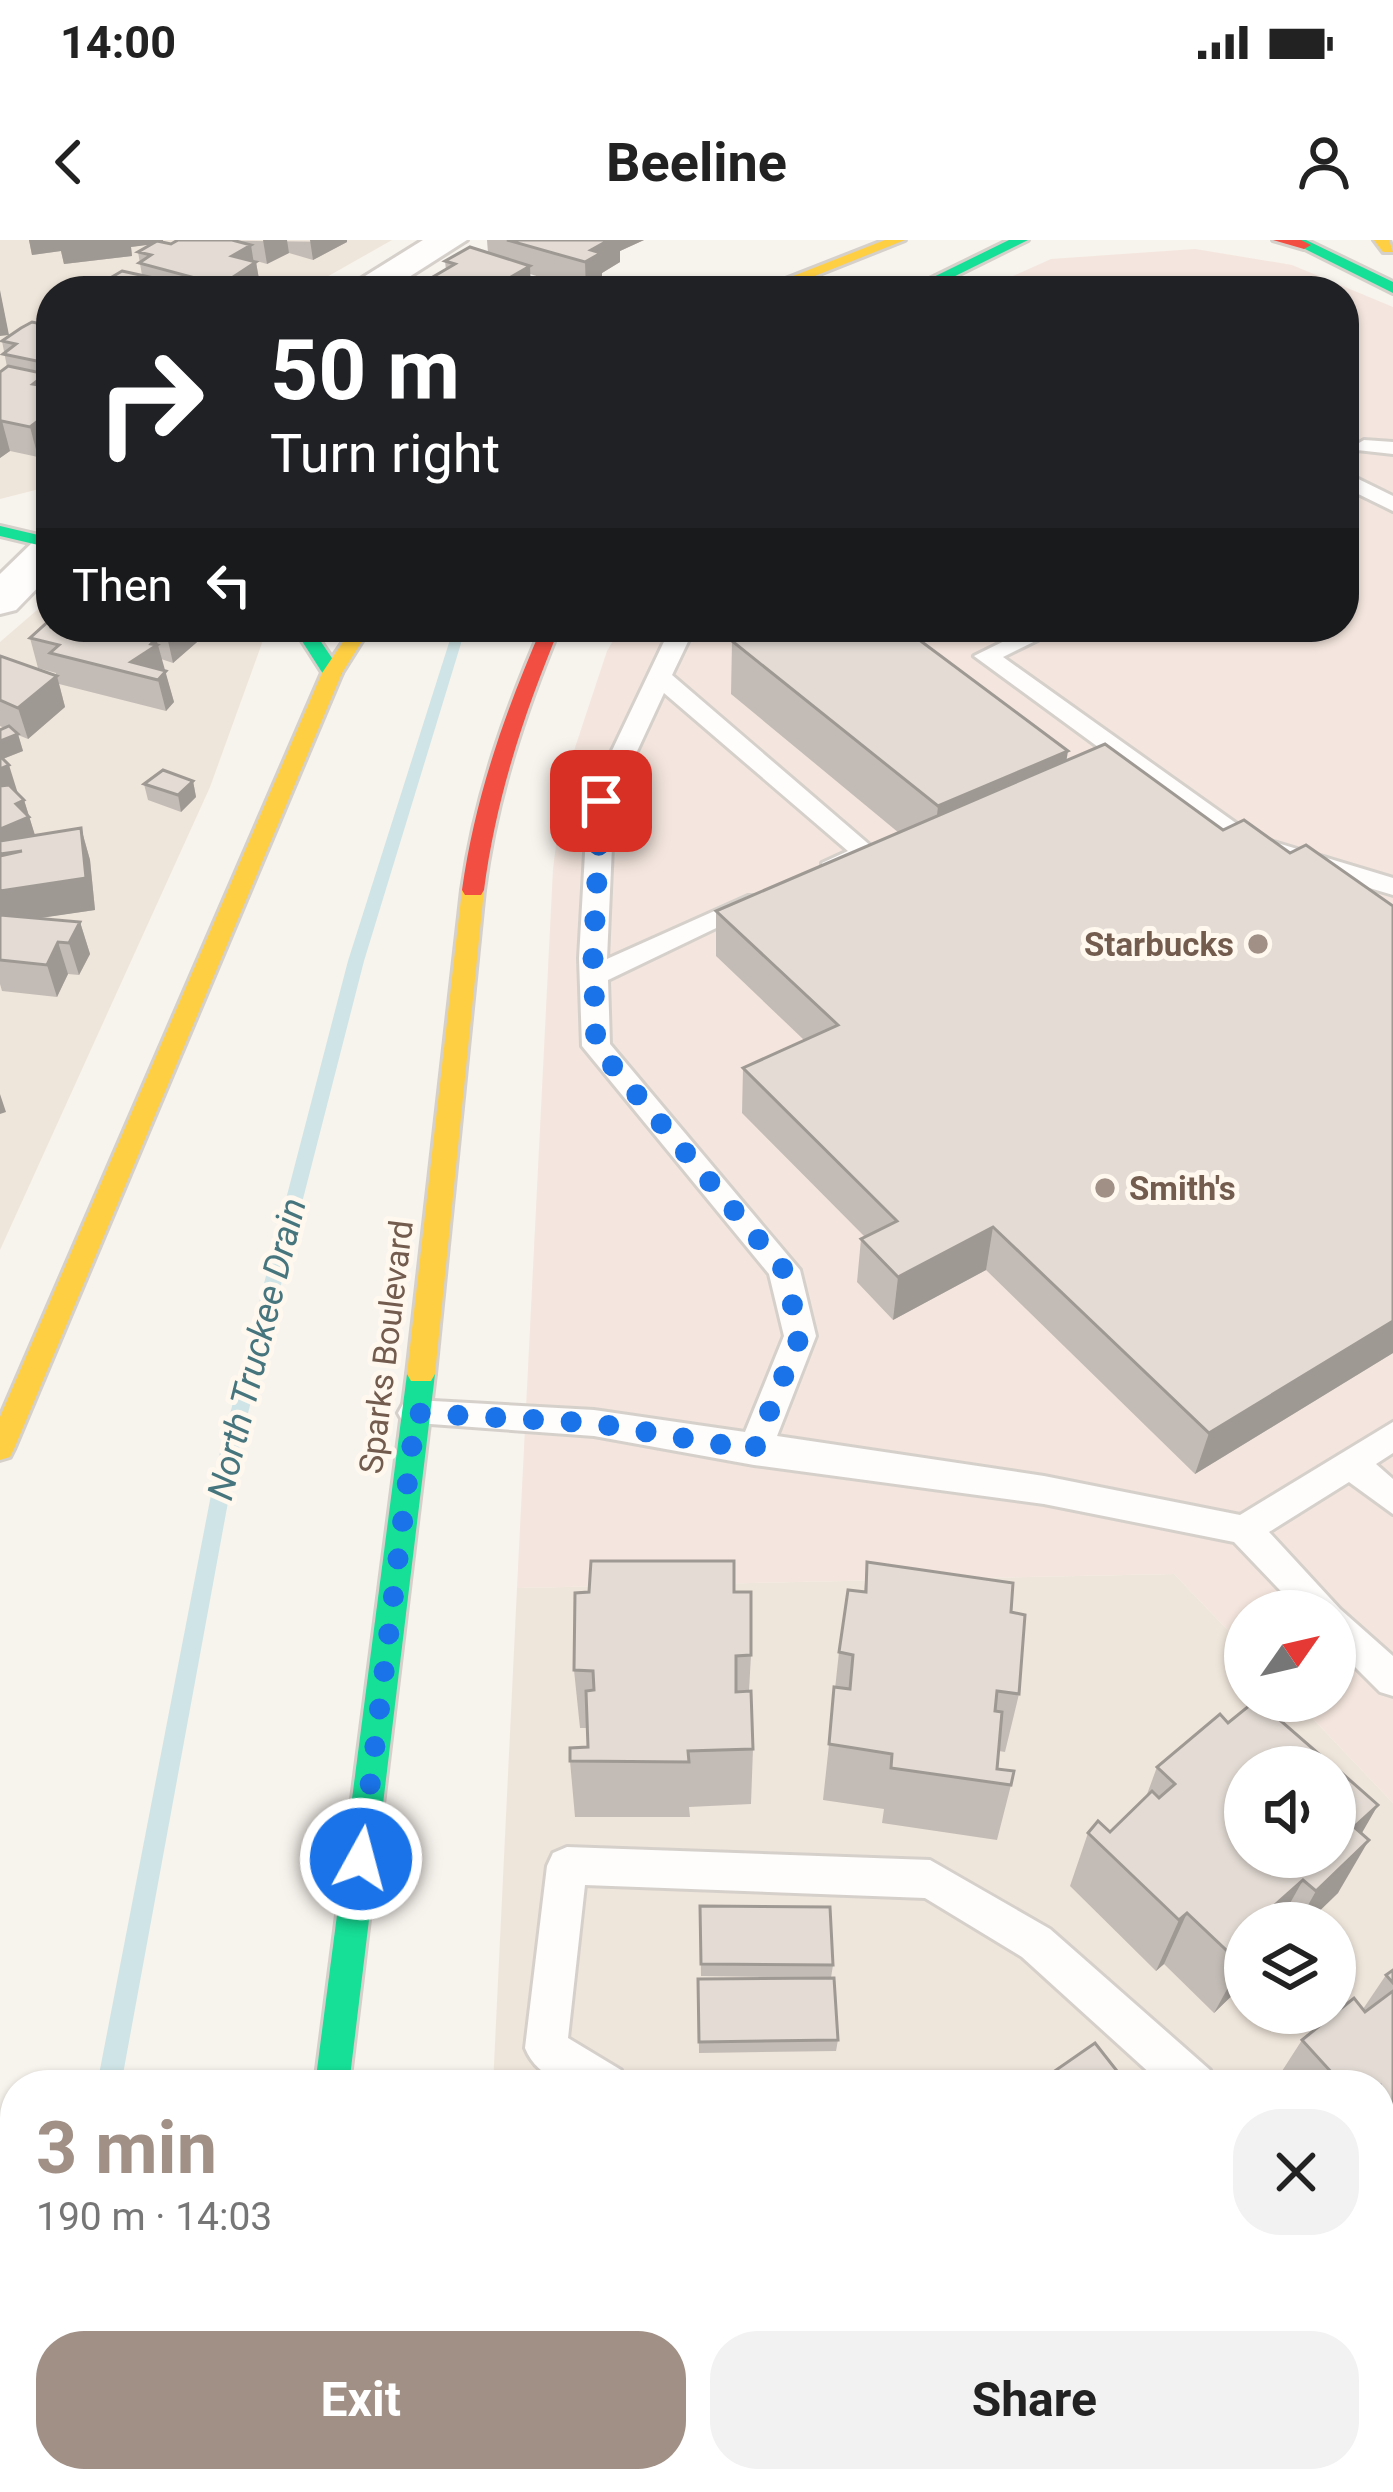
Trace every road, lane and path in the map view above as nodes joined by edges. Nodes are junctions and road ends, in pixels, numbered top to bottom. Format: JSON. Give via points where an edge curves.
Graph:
{"nodes":[{"id":1,"x":449,"y":240,"type":"edge"},
{"id":2,"x":898,"y":240,"type":"edge"},
{"id":3,"x":1021,"y":240,"type":"edge"},
{"id":4,"x":1052,"y":240,"type":"edge"},
{"id":5,"x":1292,"y":242,"type":"edge"},
{"id":6,"x":988,"y":255,"type":"junction"},
{"id":7,"x":386,"y":276,"type":"edge"},
{"id":8,"x":803,"y":276,"type":"edge"},
{"id":9,"x":944,"y":276,"type":"edge"},
{"id":10,"x":1393,"y":289,"type":"edge"},
{"id":11,"x":1364,"y":446,"type":"dead end"},
{"id":12,"x":1393,"y":448,"type":"edge"},
{"id":13,"x":1359,"y":487,"type":"edge"},
{"id":14,"x":1393,"y":506,"type":"edge"},
{"id":15,"x":0,"y":531,"type":"edge"},
{"id":16,"x":36,"y":542,"type":"edge"},
{"id":17,"x":36,"y":562,"type":"edge"},
{"id":18,"x":0,"y":600,"type":"edge"},
{"id":19,"x":312,"y":642,"type":"edge"},
{"id":20,"x":352,"y":642,"type":"edge"},
{"id":21,"x":544,"y":642,"type":"edge"},
{"id":22,"x":676,"y":642,"type":"edge"},
{"id":23,"x":1018,"y":642,"type":"edge"},
{"id":24,"x":332,"y":673,"type":"junction"},
{"id":25,"x":659,"y":676,"type":"junction"},
{"id":26,"x":1393,"y":887,"type":"edge"},
{"id":27,"x":594,"y":975,"type":"junction"},
{"id":28,"x":416,"y":1413,"type":"junction"},
{"id":29,"x":1393,"y":1436,"type":"edge"},
{"id":30,"x":0,"y":1449,"type":"edge"},
{"id":31,"x":754,"y":1450,"type":"junction"},
{"id":32,"x":1351,"y":1462,"type":"junction"},
{"id":33,"x":1393,"y":1500,"type":"edge"},
{"id":34,"x":1244,"y":1530,"type":"junction"},
{"id":35,"x":1303,"y":1590,"type":"edge"},
{"id":36,"x":1356,"y":1643,"type":"edge"},
{"id":37,"x":1393,"y":1680,"type":"edge"},
{"id":38,"x":334,"y":2070,"type":"edge"},
{"id":39,"x":582,"y":2070,"type":"edge"},
{"id":40,"x":1178,"y":2070,"type":"edge"}],
"edges":[{"from":1,"to":7,"type":"street"},
{"from":2,"to":8,"type":"main road"},
{"from":3,"to":6,"type":"main road"},
{"from":4,"to":6,"type":"main road"},
{"from":5,"to":10,"type":"main road"},
{"from":6,"to":9,"type":"main road"},
{"from":11,"to":12,"type":"lane"},
{"from":13,"to":14,"type":"lane"},
{"from":15,"to":16,"type":"main road"},
{"from":17,"to":18,"type":"street"},
{"from":19,"to":24,"type":"main road"},
{"from":20,"to":24,"type":"main road"},
{"from":21,"to":28,"type":"main road","name":"Sparks Boulevard","via":[[508,724],[480,827]]},
{"from":22,"to":25,"type":"lane"},
{"from":23,"to":26,"type":"lane","via":[[986,656],[1245,842]]},
{"from":24,"to":30,"type":"main road"},
{"from":25,"to":27,"type":"lane","via":[[601,801]]},
{"from":25,"to":27,"type":"lane","via":[[866,853]]},
{"from":27,"to":31,"type":"lane","via":[[596,1046],[784,1270],[800,1336]]},
{"from":28,"to":31,"type":"lane","via":[[594,1423]]},
{"from":28,"to":38,"type":"main road","name":"Sparks Boulevard"},
{"from":29,"to":32,"type":"lane"},
{"from":31,"to":34,"type":"lane","via":[[1044,1490]]},
{"from":32,"to":33,"type":"lane"},
{"from":32,"to":34,"type":"lane"},
{"from":34,"to":35,"type":"lane"},
{"from":36,"to":37,"type":"lane"},
{"from":39,"to":40,"type":"lane","via":[[546,2048],[567,1866],[930,1879],[1036,1943]]}]}
